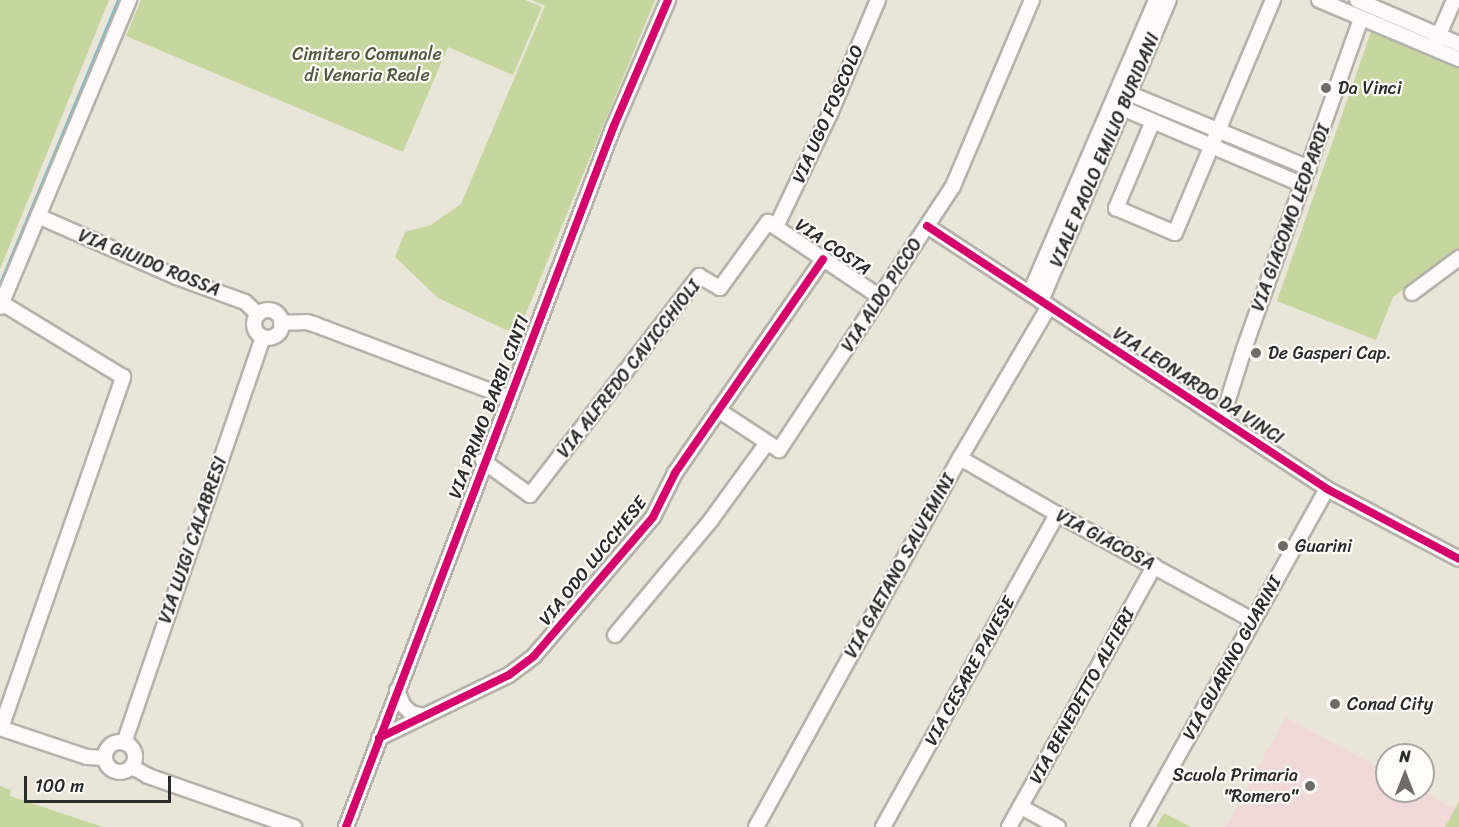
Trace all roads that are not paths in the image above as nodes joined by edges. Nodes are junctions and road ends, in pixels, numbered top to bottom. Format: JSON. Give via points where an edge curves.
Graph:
{"nodes":[{"id":1,"x":129,"y":0,"type":"edge"},
{"id":2,"x":668,"y":0,"type":"edge"},
{"id":3,"x":878,"y":0,"type":"edge"},
{"id":4,"x":1032,"y":0,"type":"edge"},
{"id":5,"x":1156,"y":0,"type":"edge"},
{"id":6,"x":1169,"y":0,"type":"edge"},
{"id":7,"x":1273,"y":0,"type":"edge"},
{"id":8,"x":1319,"y":0,"type":"edge"},
{"id":9,"x":1357,"y":0,"type":"edge"},
{"id":10,"x":1454,"y":0,"type":"edge"},
{"id":11,"x":1361,"y":18,"type":"junction"},
{"id":12,"x":1436,"y":42,"type":"junction"},
{"id":13,"x":1459,"y":44,"type":"edge"},
{"id":14,"x":1459,"y":59,"type":"edge"},
{"id":15,"x":1128,"y":93,"type":"junction"},
{"id":16,"x":1122,"y":108,"type":"junction"},
{"id":17,"x":1153,"y":121,"type":"junction"},
{"id":18,"x":1219,"y":131,"type":"junction"},
{"id":19,"x":1212,"y":146,"type":"junction"},
{"id":20,"x":1309,"y":168,"type":"junction"},
{"id":21,"x":1303,"y":185,"type":"junction"},
{"id":22,"x":38,"y":216,"type":"junction"},
{"id":23,"x":772,"y":225,"type":"junction"},
{"id":24,"x":927,"y":226,"type":"junction"},
{"id":25,"x":1459,"y":258,"type":"edge"},
{"id":26,"x":823,"y":259,"type":"junction"},
{"id":27,"x":1413,"y":293,"type":"dead end"},
{"id":28,"x":880,"y":297,"type":"junction"},
{"id":29,"x":1040,"y":300,"type":"junction"},
{"id":30,"x":1,"y":305,"type":"edge"},
{"id":31,"x":258,"y":314,"type":"junction"},
{"id":32,"x":281,"y":324,"type":"junction"},
{"id":33,"x":263,"y":337,"type":"junction"},
{"id":34,"x":508,"y":399,"type":"junction"},
{"id":35,"x":718,"y":410,"type":"junction"},
{"id":36,"x":1222,"y":420,"type":"junction"},
{"id":37,"x":767,"y":443,"type":"junction"},
{"id":38,"x":960,"y":458,"type":"junction"},
{"id":39,"x":483,"y":461,"type":"junction"},
{"id":40,"x":1327,"y":489,"type":"junction"},
{"id":41,"x":1057,"y":514,"type":"junction"},
{"id":42,"x":1459,"y":559,"type":"edge"},
{"id":43,"x":1154,"y":566,"type":"junction"},
{"id":44,"x":1252,"y":620,"type":"junction"},
{"id":45,"x":615,"y":635,"type":"dead end"},
{"id":46,"x":397,"y":690,"type":"junction"},
{"id":47,"x":424,"y":716,"type":"junction"},
{"id":48,"x":0,"y":728,"type":"edge"},
{"id":49,"x":379,"y":738,"type":"junction"},
{"id":50,"x":124,"y":743,"type":"junction"},
{"id":51,"x":105,"y":758,"type":"junction"},
{"id":52,"x":132,"y":766,"type":"junction"},
{"id":53,"x":1021,"y":807,"type":"junction"},
{"id":54,"x":294,"y":827,"type":"edge"},
{"id":55,"x":346,"y":827,"type":"edge"},
{"id":56,"x":756,"y":827,"type":"edge"},
{"id":57,"x":883,"y":827,"type":"edge"},
{"id":58,"x":1009,"y":827,"type":"edge"},
{"id":59,"x":1058,"y":827,"type":"edge"},
{"id":60,"x":1138,"y":827,"type":"edge"}],
"edges":[{"from":1,"to":22,"type":"street"},
{"from":2,"to":34,"type":"street","name":"VIA PRIMO BARBI CINTI","via":[[613,128]]},
{"from":3,"to":23,"type":"street","name":"VIA UGO FOSCOLO","via":[[830,114]]},
{"from":4,"to":24,"type":"street","name":"VIA ALDO PICCO","via":[[953,186]]},
{"from":5,"to":29,"type":"street","name":"VIALE PAOLO EMILIO BURIDANI"},
{"from":6,"to":15,"type":"street","name":"VIALE PAOLO EMILIO BURIDANI"},
{"from":7,"to":18,"type":"street"},
{"from":8,"to":11,"type":"street"},
{"from":9,"to":12,"type":"street"},
{"from":10,"to":12,"type":"street"},
{"from":11,"to":12,"type":"street"},
{"from":11,"to":20,"type":"street","name":"VIA GIACOMO LEOPARDI"},
{"from":12,"to":13,"type":"street"},
{"from":12,"to":14,"type":"street"},
{"from":15,"to":16,"type":"street","name":"VIALE PAOLO EMILIO BURIDANI"},
{"from":15,"to":18,"type":"street"},
{"from":16,"to":17,"type":"street"},
{"from":16,"to":29,"type":"street","name":"VIALE PAOLO EMILIO BURIDANI"},
{"from":17,"to":19,"type":"street"},
{"from":17,"to":19,"type":"street","via":[[1116,208],[1175,233]]},
{"from":18,"to":19,"type":"street"},
{"from":18,"to":20,"type":"street"},
{"from":19,"to":21,"type":"street"},
{"from":20,"to":21,"type":"street","name":"VIA GIACOMO LEOPARDI"},
{"from":21,"to":36,"type":"street","name":"VIA GIACOMO LEOPARDI"},
{"from":22,"to":30,"type":"street"},
{"from":22,"to":31,"type":"street","name":"VIA GIUIDO ROSSA","via":[[176,277],[245,302]]},
{"from":23,"to":26,"type":"street","name":"VIA COSTA"},
{"from":23,"to":39,"type":"street","name":"VIA ALFREDO CAVICCHIOLI","via":[[720,288],[699,276],[530,495]]},
{"from":24,"to":28,"type":"street","name":"VIA ALDO PICCO"},
{"from":24,"to":29,"type":"street","name":"VIA LEONARDO DA VINCI"},
{"from":25,"to":27,"type":"street"},
{"from":26,"to":28,"type":"street","name":"VIA COSTA"},
{"from":26,"to":35,"type":"street","name":"VIA ODO LUCCHESE"},
{"from":28,"to":37,"type":"street","name":"VIA ALDO PICCO","via":[[779,450]]},
{"from":29,"to":36,"type":"street","name":"VIA LEONARDO DA VINCI"},
{"from":29,"to":38,"type":"street","name":"VIA GAETANO SALVEMINI"},
{"from":30,"to":48,"type":"street","via":[[123,377]]},
{"from":31,"to":32,"type":"street","via":[[266,310],[275,312]]},
{"from":31,"to":33,"type":"street","via":[[254,327]]},
{"from":32,"to":33,"type":"street","via":[[276,335]]},
{"from":32,"to":34,"type":"street","via":[[307,322]]},
{"from":33,"to":50,"type":"street","name":"VIA LUIGI CALABRESI"},
{"from":34,"to":39,"type":"street","name":"VIA PRIMO BARBI CINTI"},
{"from":35,"to":37,"type":"street"},
{"from":35,"to":47,"type":"street","name":"VIA ODO LUCCHESE","via":[[675,473],[653,517],[534,656],[509,675]]},
{"from":36,"to":40,"type":"street","name":"VIA LEONARDO DA VINCI"},
{"from":37,"to":45,"type":"street","via":[[711,520]]},
{"from":38,"to":41,"type":"street","name":"VIA GIACOSA"},
{"from":38,"to":56,"type":"street","name":"VIA GAETANO SALVEMINI"},
{"from":39,"to":46,"type":"street","name":"VIA PRIMO BARBI CINTI"},
{"from":40,"to":42,"type":"street","name":"VIA LEONARDO DA VINCI"},
{"from":40,"to":44,"type":"street","name":"VIA GUARINO GUARINI"},
{"from":41,"to":43,"type":"street","name":"VIA GIACOSA"},
{"from":41,"to":57,"type":"street","name":"VIA CESARE PAVESE"},
{"from":43,"to":44,"type":"street","name":"VIA GIACOSA"},
{"from":43,"to":53,"type":"street","name":"VIA BENEDETTO ALFIERI"},
{"from":44,"to":60,"type":"street","name":"VIA GUARINO GUARINI"},
{"from":46,"to":47,"type":"street","via":[[411,713]]},
{"from":46,"to":49,"type":"street","name":"VIA PRIMO BARBI CINTI"},
{"from":47,"to":49,"type":"street"},
{"from":48,"to":51,"type":"street","via":[[87,757]]},
{"from":49,"to":55,"type":"street","name":"VIA PRIMO BARBI CINTI"},
{"from":50,"to":51,"type":"street","via":[[110,746]]},
{"from":50,"to":52,"type":"street","via":[[134,753]]},
{"from":51,"to":52,"type":"street","via":[[108,767],[116,772],[125,772]]},
{"from":52,"to":54,"type":"street","via":[[160,780]]},
{"from":53,"to":58,"type":"street","name":"VIA BENEDETTO ALFIERI"},
{"from":53,"to":59,"type":"street"}]}
